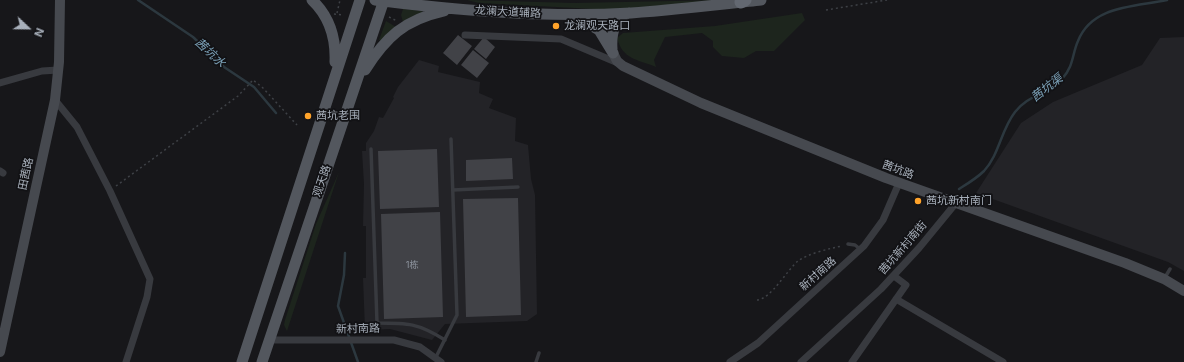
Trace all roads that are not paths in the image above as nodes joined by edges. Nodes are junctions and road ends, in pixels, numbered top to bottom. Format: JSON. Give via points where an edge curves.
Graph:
{"nodes":[{"id":1,"x":60,"y":0,"type":"edge"},
{"id":2,"x":312,"y":0,"type":"edge"},
{"id":3,"x":360,"y":0,"type":"edge"},
{"id":4,"x":381,"y":0,"type":"edge"},
{"id":5,"x":760,"y":0,"type":"edge"},
{"id":6,"x":743,"y":1,"type":"edge"},
{"id":7,"x":460,"y":5,"type":"edge"},
{"id":8,"x":630,"y":13,"type":"junction"},
{"id":9,"x":565,"y":14,"type":"junction"},
{"id":10,"x":465,"y":35,"type":"dead end"},
{"id":11,"x":613,"y":53,"type":"junction"},
{"id":12,"x":623,"y":66,"type":"junction"},
{"id":13,"x":58,"y":70,"type":"junction"},
{"id":14,"x":332,"y":80,"type":"junction"},
{"id":15,"x":0,"y":83,"type":"edge"},
{"id":16,"x":352,"y":94,"type":"junction"},
{"id":17,"x":55,"y":100,"type":"junction"},
{"id":18,"x":451,"y":139,"type":"dead end"},
{"id":19,"x":371,"y":149,"type":"dead end"},
{"id":20,"x":899,"y":183,"type":"junction"},
{"id":21,"x":518,"y":187,"type":"dead end"},
{"id":22,"x":453,"y":190,"type":"junction"},
{"id":23,"x":956,"y":203,"type":"junction"},
{"id":24,"x":848,"y":244,"type":"road end"},
{"id":25,"x":860,"y":249,"type":"junction"},
{"id":26,"x":1170,"y":269,"type":"dead end"},
{"id":27,"x":894,"y":276,"type":"junction"},
{"id":28,"x":1164,"y":279,"type":"junction"},
{"id":29,"x":1184,"y":290,"type":"edge"},
{"id":30,"x":896,"y":299,"type":"junction"},
{"id":31,"x":269,"y":340,"type":"junction"},
{"id":32,"x":445,"y":340,"type":"junction"},
{"id":33,"x":0,"y":352,"type":"edge"},
{"id":34,"x":539,"y":353,"type":"dead end"},
{"id":35,"x":438,"y":360,"type":"edge"},
{"id":36,"x":126,"y":362,"type":"edge"},
{"id":37,"x":242,"y":362,"type":"edge"},
{"id":38,"x":262,"y":362,"type":"edge"},
{"id":39,"x":536,"y":362,"type":"edge"},
{"id":40,"x":730,"y":362,"type":"edge"},
{"id":41,"x":801,"y":362,"type":"edge"},
{"id":42,"x":852,"y":362,"type":"edge"},
{"id":43,"x":1003,"y":362,"type":"edge"}],
"edges":[{"from":1,"to":13,"type":"street","name":"田茜路"},
{"from":2,"to":14,"type":"main road","via":[[324,12],[332,28],[336,50]]},
{"from":3,"to":14,"type":"main road","name":"观天路"},
{"from":4,"to":7,"type":"main road","name":"龙澜大道辅路"},
{"from":4,"to":16,"type":"main road","name":"观天路"},
{"from":5,"to":6,"type":"main road","name":"龙澜大道辅路"},
{"from":6,"to":8,"type":"main road","name":"龙澜大道辅路","via":[[706,8]]},
{"from":7,"to":9,"type":"main road","name":"龙澜大道辅路","via":[[478,11]]},
{"from":7,"to":16,"type":"main road","via":[[422,17],[395,32],[373,58]]},
{"from":8,"to":9,"type":"main road","name":"龙澜大道辅路"},
{"from":8,"to":11,"type":"main road","via":[[618,20],[614,28],[611,41]]},
{"from":9,"to":11,"type":"main road","via":[[593,25],[603,35]]},
{"from":10,"to":12,"type":"street","via":[[561,39]]},
{"from":11,"to":12,"type":"street","name":"茜坑路"},
{"from":12,"to":20,"type":"street","name":"茜坑路","via":[[701,103]]},
{"from":13,"to":15,"type":"street","via":[[42,71]]},
{"from":13,"to":17,"type":"street","name":"田茜路"},
{"from":14,"to":37,"type":"main road","name":"观天路"},
{"from":16,"to":31,"type":"main road","name":"观天路"},
{"from":17,"to":33,"type":"street","name":"田茜路"},
{"from":17,"to":36,"type":"street","via":[[76,128],[110,191],[150,279],[147,297]]},
{"from":18,"to":22,"type":"lane"},
{"from":19,"to":32,"type":"lane","via":[[377,323],[412,324],[427,329]]},
{"from":20,"to":23,"type":"street","name":"茜坑路"},
{"from":20,"to":25,"type":"street","name":"新村南路","via":[[883,220]]},
{"from":21,"to":22,"type":"lane"},
{"from":22,"to":32,"type":"lane","via":[[457,315]]},
{"from":23,"to":27,"type":"street","name":"茜坑新村南街"},
{"from":23,"to":28,"type":"street","name":"茜坑路","via":[[1044,233]]},
{"from":24,"to":25,"type":"lane"},
{"from":25,"to":40,"type":"street","name":"新村南路","via":[[758,343]]},
{"from":26,"to":28,"type":"lane"},
{"from":27,"to":30,"type":"street","via":[[906,285]]},
{"from":27,"to":41,"type":"street","name":"茜坑新村南街"},
{"from":28,"to":29,"type":"street","name":"茜坑路"},
{"from":30,"to":42,"type":"street"},
{"from":30,"to":43,"type":"street"},
{"from":31,"to":35,"type":"street","name":"新村南路","via":[[405,342],[420,347]]},
{"from":31,"to":38,"type":"main road","name":"观天路"},
{"from":32,"to":35,"type":"lane"},
{"from":34,"to":39,"type":"lane"}]}
